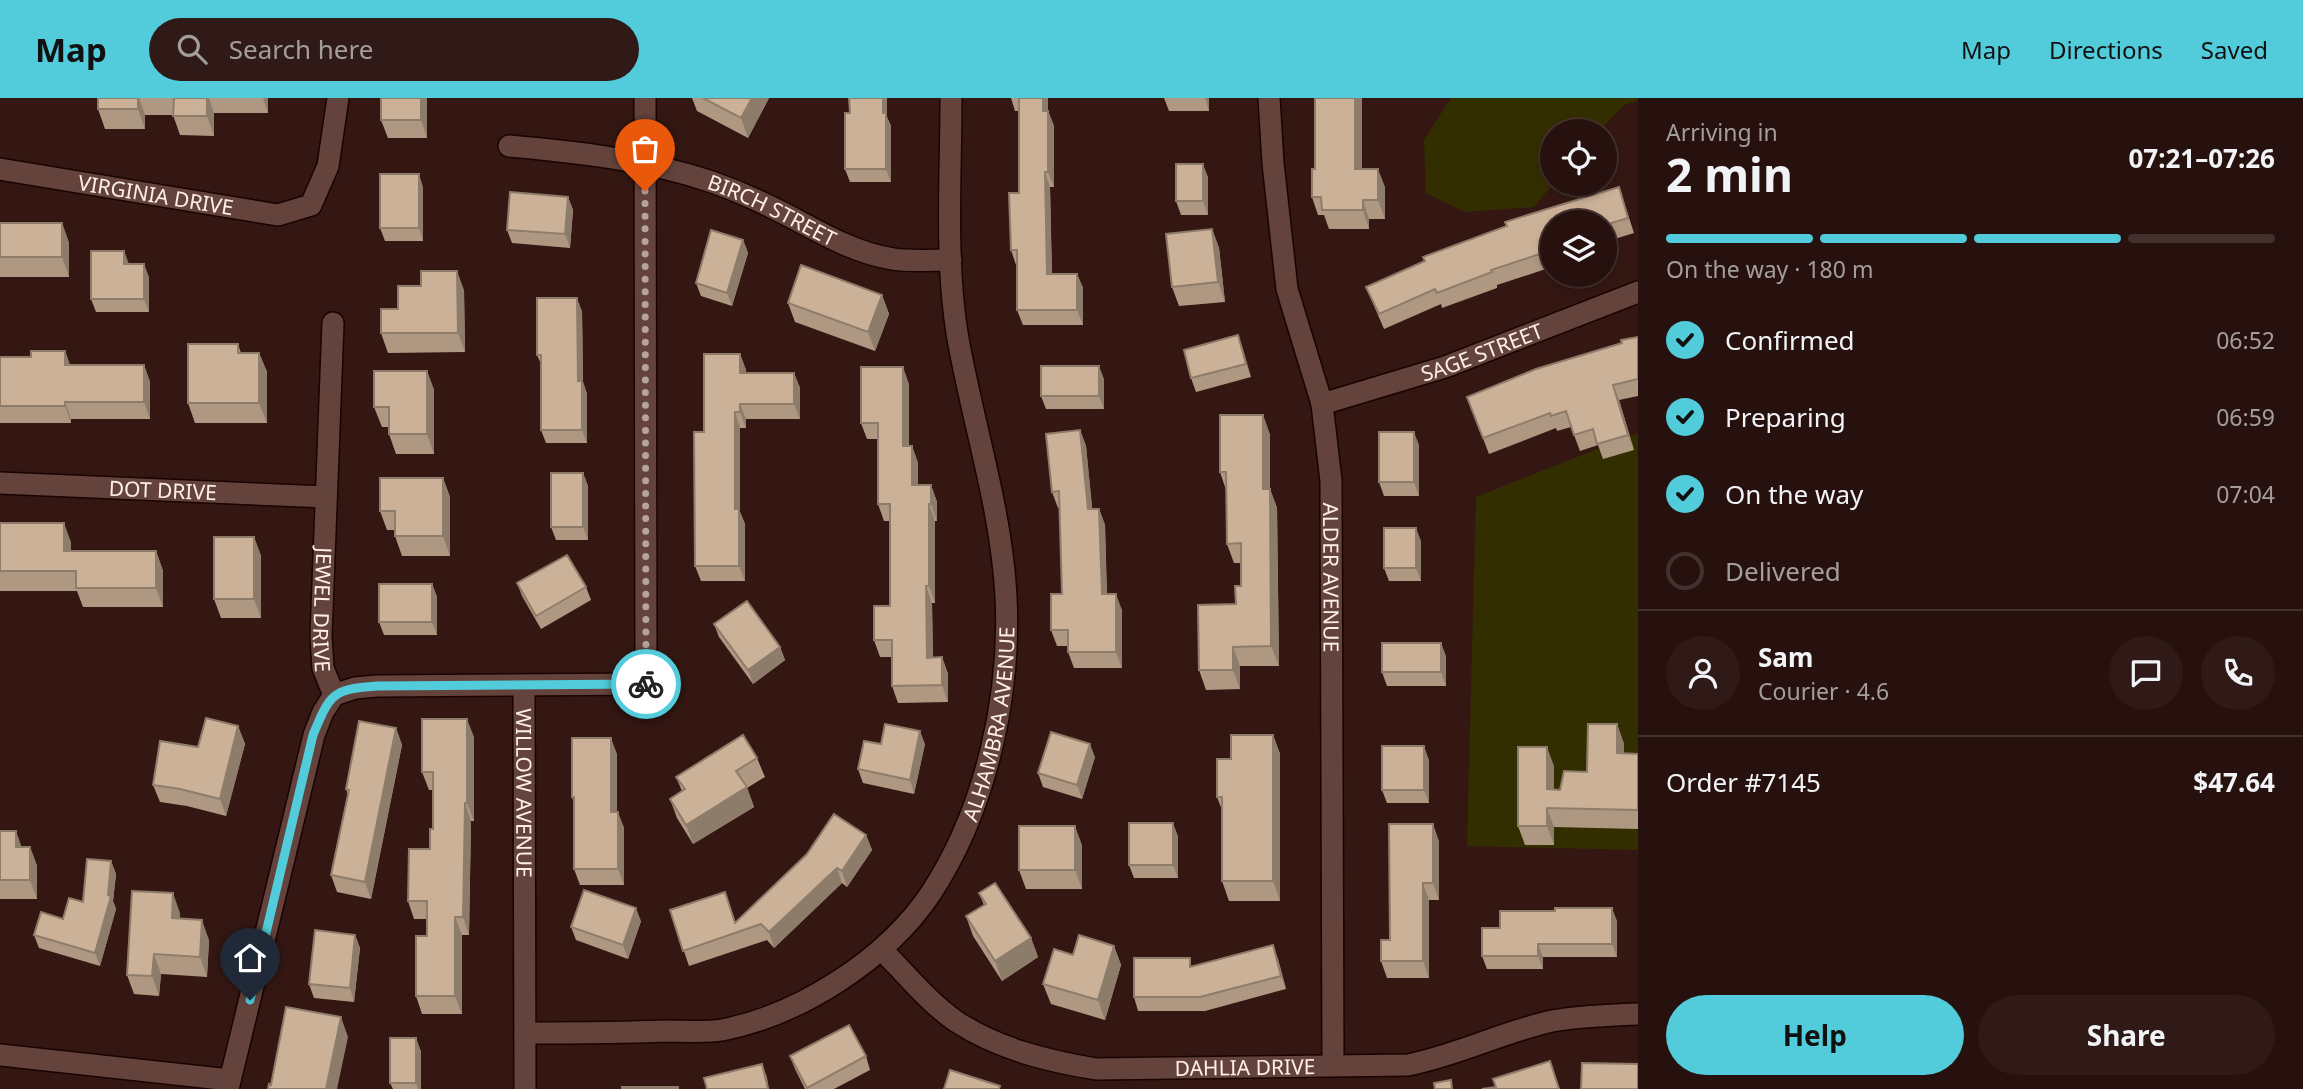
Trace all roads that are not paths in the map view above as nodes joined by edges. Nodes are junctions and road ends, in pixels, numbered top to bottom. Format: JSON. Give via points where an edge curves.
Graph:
{"nodes":[{"id":1,"x":338,"y":98,"type":"edge"},
{"id":2,"x":645,"y":98,"type":"edge"},
{"id":3,"x":951,"y":98,"type":"edge"},
{"id":4,"x":1269,"y":98,"type":"edge"},
{"id":5,"x":509,"y":146,"type":"dead end"},
{"id":6,"x":645,"y":163,"type":"junction"},
{"id":7,"x":0,"y":169,"type":"edge"},
{"id":8,"x":951,"y":260,"type":"junction"},
{"id":9,"x":1638,"y":292,"type":"edge"},
{"id":10,"x":333,"y":323,"type":"dead end"},
{"id":11,"x":1322,"y":404,"type":"junction"},
{"id":12,"x":0,"y":483,"type":"edge"},
{"id":13,"x":326,"y":497,"type":"junction"},
{"id":14,"x":524,"y":686,"type":"junction"},
{"id":15,"x":334,"y":695,"type":"junction"},
{"id":16,"x":882,"y":950,"type":"junction"},
{"id":17,"x":1638,"y":1014,"type":"edge"},
{"id":18,"x":525,"y":1033,"type":"junction"},
{"id":19,"x":0,"y":1055,"type":"edge"},
{"id":20,"x":1333,"y":1065,"type":"junction"},
{"id":21,"x":1172,"y":1079,"type":"edge"},
{"id":22,"x":229,"y":1084,"type":"edge"},
{"id":23,"x":526,"y":1089,"type":"edge"}],
"edges":[{"from":1,"to":7,"type":"street","name":"VIRGINIA DRIVE","via":[[328,166],[311,205],[278,215]]},
{"from":2,"to":6,"type":"street"},
{"from":3,"to":8,"type":"street","name":"ALHAMBRA AVENUE"},
{"from":4,"to":11,"type":"street","name":"ALDER AVENUE","via":[[1287,289]]},
{"from":5,"to":6,"type":"street","name":"BIRCH STREET"},
{"from":6,"to":8,"type":"street","name":"BIRCH STREET","via":[[712,182],[841,243],[892,259]]},
{"from":6,"to":14,"type":"street","via":[[646,684]]},
{"from":8,"to":16,"type":"street","name":"ALHAMBRA AVENUE","via":[[957,332],[1002,551],[1007,630],[1003,678],[998,723],[972,812],[930,894]]},
{"from":9,"to":11,"type":"street","name":"SAGE STREET","via":[[1445,367]]},
{"from":10,"to":13,"type":"street","name":"JEWEL DRIVE"},
{"from":11,"to":20,"type":"street","name":"ALDER AVENUE","via":[[1331,481]]},
{"from":12,"to":13,"type":"street","name":"DOT DRIVE"},
{"from":13,"to":15,"type":"street","name":"JEWEL DRIVE","via":[[321,636],[323,667]]},
{"from":14,"to":15,"type":"street","name":"WILLOW AVENUE","via":[[377,686]]},
{"from":14,"to":18,"type":"street","name":"WILLOW AVENUE"},
{"from":15,"to":22,"type":"street","name":"JEWEL DRIVE","via":[[313,735]]},
{"from":16,"to":18,"type":"street","name":"ALHAMBRA AVENUE","via":[[816,995],[721,1030]]},
{"from":16,"to":21,"type":"street","name":"DAHLIA DRIVE","via":[[956,1021],[998,1044],[1049,1062]]},
{"from":17,"to":20,"type":"street","name":"DAHLIA DRIVE","via":[[1552,1021],[1440,1059],[1408,1065]]},
{"from":18,"to":23,"type":"street","name":"WILLOW AVENUE"},
{"from":19,"to":22,"type":"street"},
{"from":20,"to":21,"type":"street","name":"DAHLIA DRIVE"}]}
